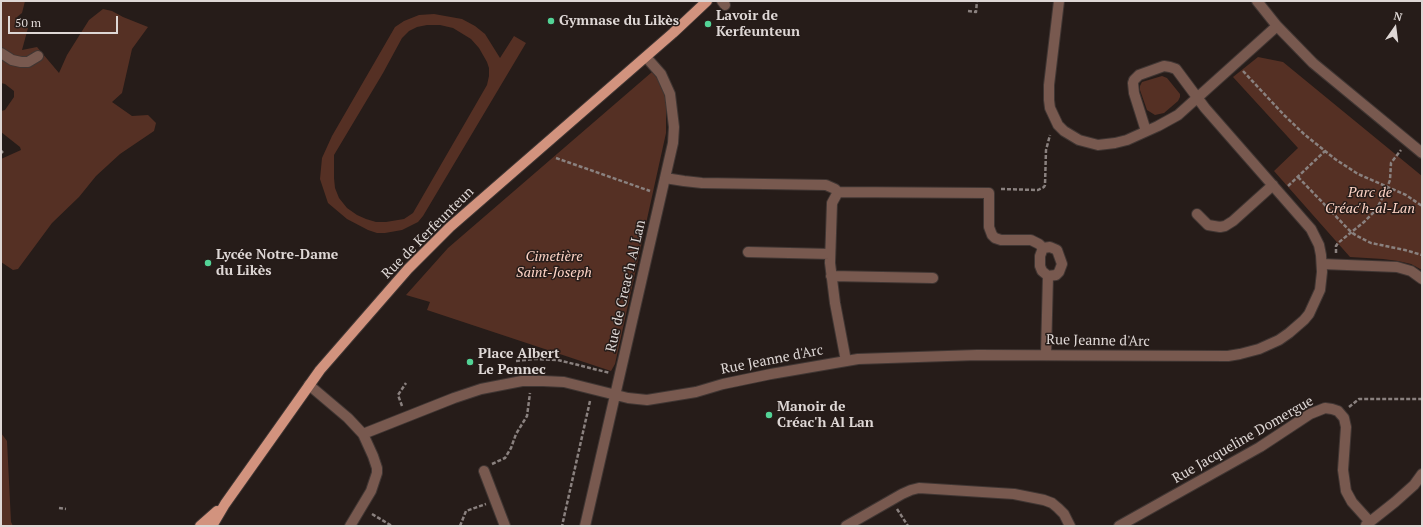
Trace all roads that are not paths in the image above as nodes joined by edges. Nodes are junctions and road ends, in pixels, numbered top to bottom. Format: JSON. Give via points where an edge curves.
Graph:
{"nodes":[{"id":1,"x":707,"y":1,"type":"edge"},
{"id":2,"x":1059,"y":1,"type":"edge"},
{"id":3,"x":1257,"y":1,"type":"edge"},
{"id":4,"x":1277,"y":26,"type":"junction"},
{"id":5,"x":1,"y":53,"type":"edge"},
{"id":6,"x":38,"y":56,"type":"dead end"},
{"id":7,"x":646,"y":57,"type":"junction"},
{"id":8,"x":1198,"y":98,"type":"junction"},
{"id":9,"x":1146,"y":131,"type":"junction"},
{"id":10,"x":1422,"y":153,"type":"edge"},
{"id":11,"x":665,"y":178,"type":"junction"},
{"id":12,"x":1273,"y":185,"type":"junction"},
{"id":13,"x":838,"y":192,"type":"junction"},
{"id":14,"x":1197,"y":214,"type":"dead end"},
{"id":15,"x":1043,"y":248,"type":"junction"},
{"id":16,"x":748,"y":252,"type":"dead end"},
{"id":17,"x":830,"y":254,"type":"junction"},
{"id":18,"x":1322,"y":264,"type":"junction"},
{"id":19,"x":831,"y":276,"type":"junction"},
{"id":20,"x":1048,"y":276,"type":"junction"},
{"id":21,"x":933,"y":278,"type":"dead end"},
{"id":22,"x":1422,"y":279,"type":"edge"},
{"id":23,"x":1046,"y":354,"type":"junction"},
{"id":24,"x":846,"y":361,"type":"junction"},
{"id":25,"x":309,"y":385,"type":"junction"},
{"id":26,"x":615,"y":395,"type":"junction"},
{"id":27,"x":363,"y":434,"type":"junction"},
{"id":28,"x":484,"y":470,"type":"road end"},
{"id":29,"x":1422,"y":474,"type":"edge"},
{"id":30,"x":225,"y":504,"type":"junction"},
{"id":31,"x":1367,"y":524,"type":"edge"},
{"id":32,"x":200,"y":526,"type":"edge"},
{"id":33,"x":212,"y":526,"type":"edge"},
{"id":34,"x":350,"y":526,"type":"edge"},
{"id":35,"x":505,"y":526,"type":"edge"},
{"id":36,"x":587,"y":526,"type":"edge"},
{"id":37,"x":846,"y":526,"type":"edge"},
{"id":38,"x":1070,"y":526,"type":"edge"},
{"id":39,"x":1120,"y":526,"type":"edge"}],
"edges":[{"from":1,"to":7,"type":"main road","name":"Rue de Kerfeunteun"},
{"from":2,"to":9,"type":"street","via":[[1049,93],[1050,108],[1058,125],[1071,136],[1098,145],[1115,143]]},
{"from":3,"to":4,"type":"street"},
{"from":4,"to":8,"type":"street"},
{"from":4,"to":10,"type":"street","via":[[1313,63]]},
{"from":5,"to":6,"type":"street","via":[[20,62],[28,62]]},
{"from":7,"to":11,"type":"street","name":"Rue de Creac'h Al Lan","via":[[664,78],[671,101],[674,136]]},
{"from":7,"to":25,"type":"main road","name":"Rue de Kerfeunteun","via":[[441,236],[408,269]]},
{"from":8,"to":9,"type":"street","via":[[1178,115]]},
{"from":8,"to":9,"type":"street","name":"Rue Jeanne d'Arc","via":[[1176,69],[1164,66],[1136,77],[1133,87]]},
{"from":8,"to":12,"type":"street","name":"Rue Jeanne d'Arc"},
{"from":11,"to":13,"type":"street","via":[[697,182],[826,185]]},
{"from":11,"to":26,"type":"street","name":"Rue de Creac'h Al Lan"},
{"from":12,"to":14,"type":"street","via":[[1225,226],[1208,225]]},
{"from":12,"to":18,"type":"street","name":"Rue Jeanne d'Arc","via":[[1311,229],[1319,245]]},
{"from":13,"to":15,"type":"street","via":[[989,193],[989,227],[992,235],[998,239],[1031,240]]},
{"from":13,"to":17,"type":"street","via":[[832,203]]},
{"from":15,"to":20,"type":"street","via":[[1040,266]]},
{"from":15,"to":20,"type":"street","via":[[1055,248],[1062,264],[1059,272]]},
{"from":16,"to":17,"type":"street"},
{"from":17,"to":19,"type":"street"},
{"from":18,"to":22,"type":"street","via":[[1397,267],[1411,271]]},
{"from":18,"to":23,"type":"street","name":"Rue Jeanne d'Arc","via":[[1320,290],[1309,314],[1279,340],[1250,352],[1228,356]]},
{"from":19,"to":21,"type":"street"},
{"from":19,"to":24,"type":"street"},
{"from":20,"to":23,"type":"street"},
{"from":23,"to":24,"type":"street","name":"Rue Jeanne d'Arc","via":[[871,358]]},
{"from":24,"to":26,"type":"street","name":"Rue Jeanne d'Arc","via":[[658,398],[641,400]]},
{"from":25,"to":27,"type":"street"},
{"from":25,"to":30,"type":"main road","name":"Rue de Kerfeunteun"},
{"from":26,"to":27,"type":"street","name":"Rue Jeanne d'Arc","via":[[556,381],[511,383],[465,394]]},
{"from":26,"to":36,"type":"street","name":"Rue de Creac'h Al Lan"},
{"from":27,"to":34,"type":"street","via":[[377,468],[374,484]]},
{"from":28,"to":35,"type":"street"},
{"from":29,"to":31,"type":"street","via":[[1414,485]]},
{"from":30,"to":32,"type":"main road"},
{"from":30,"to":33,"type":"main road","name":"Rue de Kerfeunteun"},
{"from":31,"to":39,"type":"street","name":"Rue Jacqueline Domergue","via":[[1346,491],[1343,470],[1346,427],[1344,418],[1332,409],[1325,408],[1310,414],[1260,447]]},
{"from":37,"to":38,"type":"street","via":[[902,494],[919,488],[1031,496],[1052,503],[1064,514]]}]}
